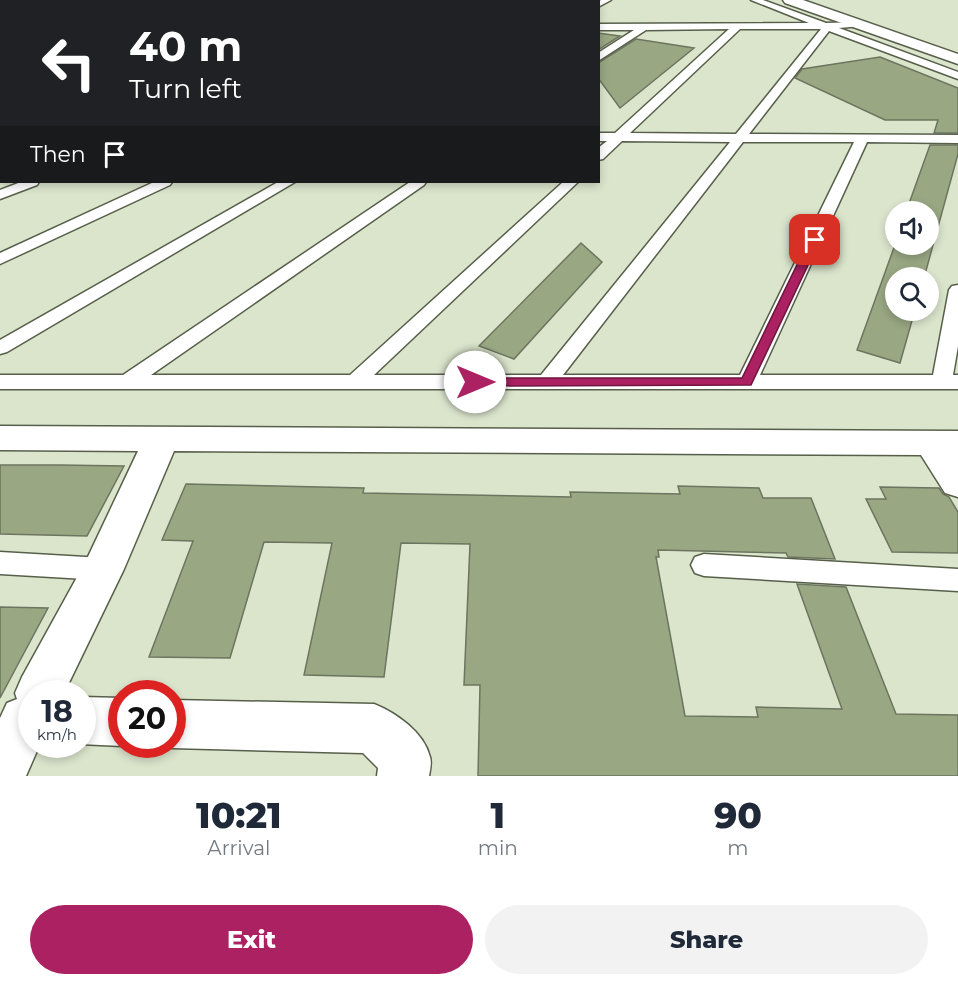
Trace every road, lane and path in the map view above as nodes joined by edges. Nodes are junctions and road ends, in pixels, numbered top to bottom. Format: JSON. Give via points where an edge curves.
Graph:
{"nodes":[{"id":1,"x":755,"y":0,"type":"edge"},
{"id":2,"x":790,"y":0,"type":"edge"},
{"id":3,"x":858,"y":24,"type":"junction"},
{"id":4,"x":828,"y":26,"type":"junction"},
{"id":5,"x":600,"y":27,"type":"edge"},
{"id":6,"x":644,"y":27,"type":"junction"},
{"id":7,"x":737,"y":27,"type":"junction"},
{"id":8,"x":600,"y":57,"type":"edge"},
{"id":9,"x":958,"y":59,"type":"edge"},
{"id":10,"x":958,"y":76,"type":"edge"},
{"id":11,"x":600,"y":137,"type":"edge"},
{"id":12,"x":620,"y":137,"type":"junction"},
{"id":13,"x":863,"y":138,"type":"junction"},
{"id":14,"x":739,"y":139,"type":"junction"},
{"id":15,"x":958,"y":139,"type":"edge"},
{"id":16,"x":600,"y":154,"type":"edge"},
{"id":17,"x":30,"y":183,"type":"edge"},
{"id":18,"x":163,"y":183,"type":"edge"},
{"id":19,"x":286,"y":183,"type":"edge"},
{"id":20,"x":418,"y":183,"type":"edge"},
{"id":21,"x":570,"y":183,"type":"edge"},
{"id":22,"x":0,"y":195,"type":"edge"},
{"id":23,"x":0,"y":259,"type":"edge"},
{"id":24,"x":958,"y":290,"type":"edge"},
{"id":25,"x":0,"y":348,"type":"edge"},
{"id":26,"x":0,"y":382,"type":"edge"},
{"id":27,"x":127,"y":382,"type":"junction"},
{"id":28,"x":355,"y":382,"type":"junction"},
{"id":29,"x":547,"y":382,"type":"junction"},
{"id":30,"x":747,"y":382,"type":"junction"},
{"id":31,"x":950,"y":382,"type":"edge"},
{"id":32,"x":0,"y":438,"type":"edge"},
{"id":33,"x":161,"y":440,"type":"junction"},
{"id":34,"x":944,"y":443,"type":"edge"},
{"id":35,"x":958,"y":483,"type":"edge"},
{"id":36,"x":0,"y":563,"type":"edge"},
{"id":37,"x":704,"y":565,"type":"dead end"},
{"id":38,"x":103,"y":569,"type":"junction"},
{"id":39,"x":958,"y":580,"type":"edge"},
{"id":40,"x":47,"y":680,"type":"edge"},
{"id":41,"x":186,"y":724,"type":"edge"},
{"id":42,"x":18,"y":739,"type":"edge"},
{"id":43,"x":0,"y":776,"type":"edge"},
{"id":44,"x":403,"y":776,"type":"edge"}],
"edges":[{"from":1,"to":4,"type":"lane"},
{"from":2,"to":3,"type":"street"},
{"from":3,"to":4,"type":"lane"},
{"from":3,"to":9,"type":"street"},
{"from":4,"to":7,"type":"lane"},
{"from":4,"to":10,"type":"lane"},
{"from":4,"to":14,"type":"lane"},
{"from":5,"to":6,"type":"lane"},
{"from":6,"to":7,"type":"lane"},
{"from":6,"to":8,"type":"lane"},
{"from":7,"to":12,"type":"lane"},
{"from":11,"to":12,"type":"lane"},
{"from":12,"to":14,"type":"lane"},
{"from":12,"to":16,"type":"lane"},
{"from":13,"to":14,"type":"lane"},
{"from":13,"to":15,"type":"lane"},
{"from":13,"to":30,"type":"lane"},
{"from":14,"to":29,"type":"lane"},
{"from":17,"to":22,"type":"lane"},
{"from":18,"to":23,"type":"lane"},
{"from":19,"to":25,"type":"lane"},
{"from":20,"to":27,"type":"lane"},
{"from":21,"to":28,"type":"lane"},
{"from":24,"to":31,"type":"lane"},
{"from":26,"to":27,"type":"lane"},
{"from":27,"to":28,"type":"lane"},
{"from":28,"to":29,"type":"lane"},
{"from":29,"to":30,"type":"lane"},
{"from":30,"to":31,"type":"lane"},
{"from":32,"to":33,"type":"street"},
{"from":33,"to":34,"type":"street"},
{"from":33,"to":38,"type":"street"},
{"from":34,"to":35,"type":"street"},
{"from":36,"to":38,"type":"lane"},
{"from":37,"to":39,"type":"lane"},
{"from":38,"to":40,"type":"street"},
{"from":41,"to":44,"type":"street","via":[[375,729],[405,759]]},
{"from":42,"to":43,"type":"street"}]}
